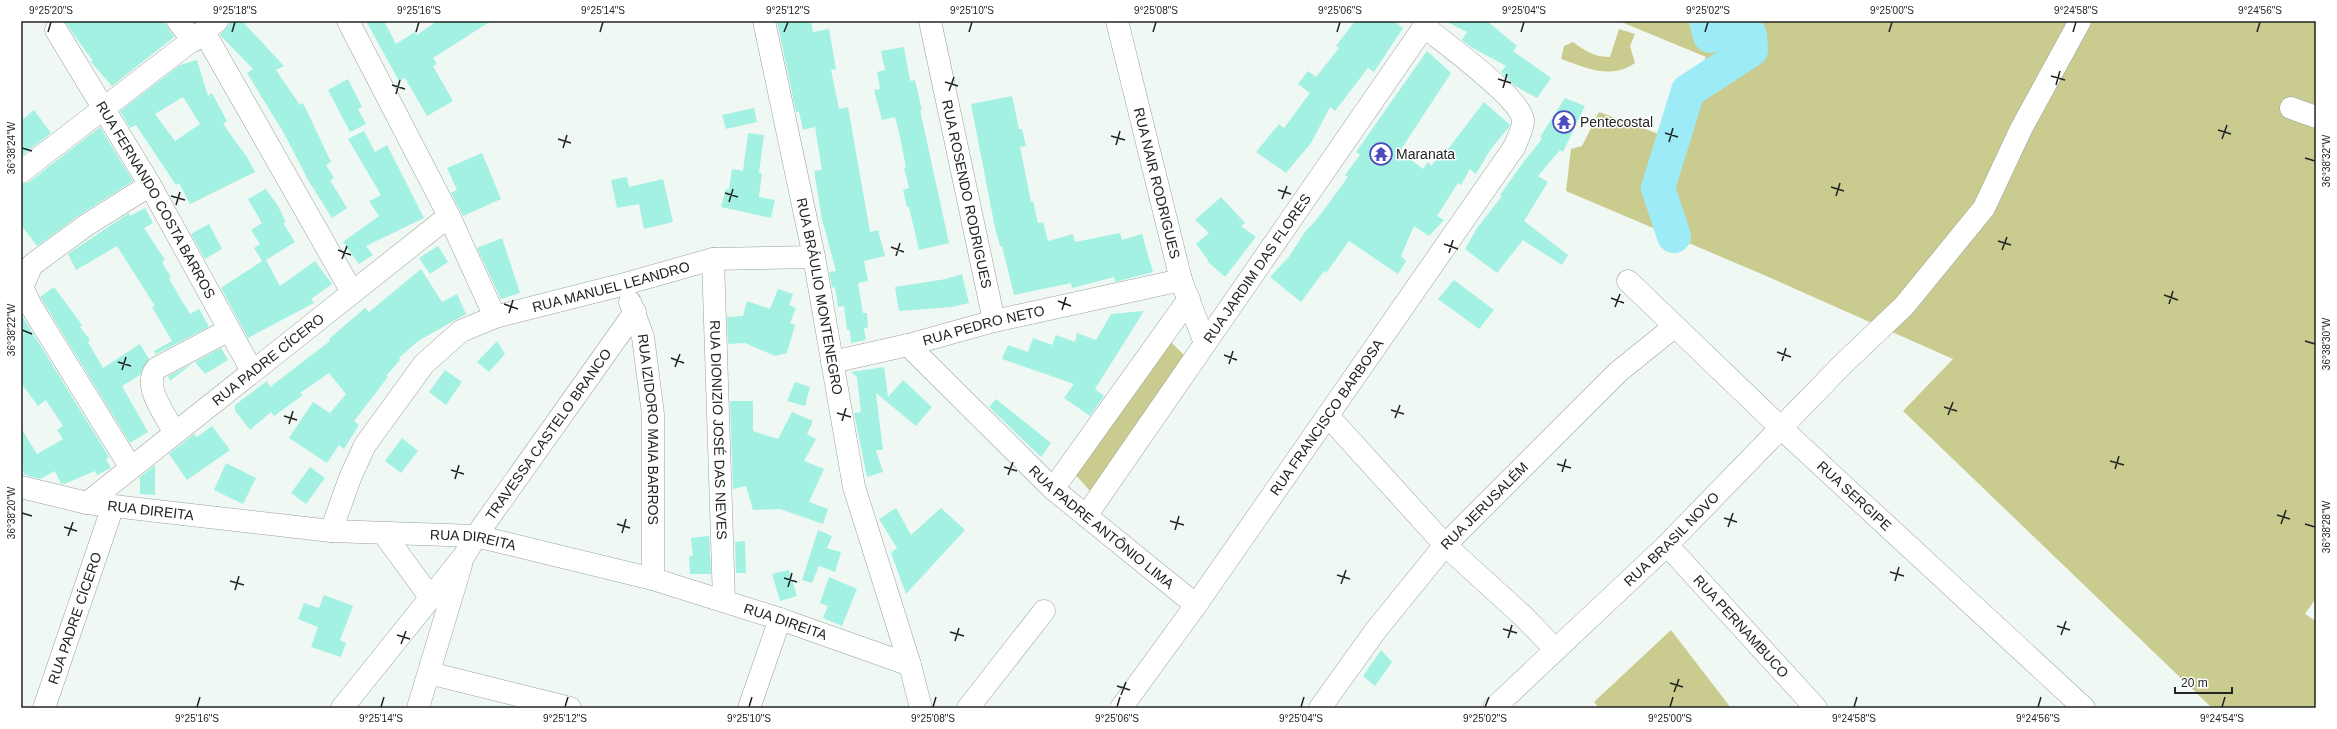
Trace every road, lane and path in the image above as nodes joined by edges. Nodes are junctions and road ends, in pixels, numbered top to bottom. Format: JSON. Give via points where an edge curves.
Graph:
{"nodes":[{"id":1,"x":178,"y":21,"type":"edge"},
{"id":2,"x":348,"y":21,"type":"edge"},
{"id":3,"x":764,"y":21,"type":"edge"},
{"id":4,"x":930,"y":21,"type":"edge"},
{"id":5,"x":1118,"y":21,"type":"edge"},
{"id":6,"x":2080,"y":21,"type":"edge"},
{"id":7,"x":1426,"y":24,"type":"edge"},
{"id":8,"x":56,"y":30,"type":"dead end"},
{"id":9,"x":205,"y":31,"type":"edge"},
{"id":10,"x":2291,"y":108,"type":"dead end"},
{"id":11,"x":103,"y":109,"type":"junction"},
{"id":12,"x":2316,"y":117,"type":"edge"},
{"id":13,"x":21,"y":172,"type":"edge"},
{"id":14,"x":150,"y":185,"type":"junction"},
{"id":15,"x":449,"y":216,"type":"junction"},
{"id":16,"x":814,"y":257,"type":"junction"},
{"id":17,"x":713,"y":259,"type":"junction"},
{"id":18,"x":1628,"y":281,"type":"dead end"},
{"id":19,"x":621,"y":285,"type":"junction"},
{"id":20,"x":1185,"y":290,"type":"junction"},
{"id":21,"x":352,"y":292,"type":"junction"},
{"id":22,"x":635,"y":312,"type":"junction"},
{"id":23,"x":495,"y":317,"type":"junction"},
{"id":24,"x":994,"y":321,"type":"junction"},
{"id":25,"x":1674,"y":327,"type":"junction"},
{"id":26,"x":230,"y":330,"type":"junction"},
{"id":27,"x":1205,"y":343,"type":"junction"},
{"id":28,"x":908,"y":345,"type":"junction"},
{"id":29,"x":832,"y":362,"type":"junction"},
{"id":30,"x":252,"y":371,"type":"junction"},
{"id":31,"x":1328,"y":416,"type":"junction"},
{"id":32,"x":1781,"y":428,"type":"junction"},
{"id":33,"x":175,"y":433,"type":"junction"},
{"id":34,"x":131,"y":468,"type":"junction"},
{"id":35,"x":21,"y":487,"type":"edge"},
{"id":36,"x":1053,"y":490,"type":"junction"},
{"id":37,"x":87,"y":503,"type":"junction"},
{"id":38,"x":113,"y":506,"type":"junction"},
{"id":39,"x":1086,"y":516,"type":"junction"},
{"id":40,"x":331,"y":532,"type":"junction"},
{"id":41,"x":384,"y":534,"type":"junction"},
{"id":42,"x":476,"y":536,"type":"junction"},
{"id":43,"x":1445,"y":545,"type":"junction"},
{"id":44,"x":1667,"y":545,"type":"junction"},
{"id":45,"x":464,"y":556,"type":"junction"},
{"id":46,"x":653,"y":579,"type":"junction"},
{"id":47,"x":430,"y":597,"type":"junction"},
{"id":48,"x":724,"y":601,"type":"junction"},
{"id":49,"x":1196,"y":605,"type":"junction"},
{"id":50,"x":1044,"y":611,"type":"dead end"},
{"id":51,"x":780,"y":619,"type":"junction"},
{"id":52,"x":1555,"y":649,"type":"junction"},
{"id":53,"x":910,"y":666,"type":"junction"},
{"id":54,"x":429,"y":674,"type":"junction"},
{"id":55,"x":1123,"y":707,"type":"edge"},
{"id":56,"x":44,"y":708,"type":"edge"},
{"id":57,"x":342,"y":708,"type":"edge"},
{"id":58,"x":418,"y":708,"type":"edge"},
{"id":59,"x":570,"y":708,"type":"edge"},
{"id":60,"x":749,"y":708,"type":"edge"},
{"id":61,"x":920,"y":708,"type":"edge"},
{"id":62,"x":968,"y":708,"type":"edge"},
{"id":63,"x":1320,"y":708,"type":"edge"},
{"id":64,"x":1494,"y":708,"type":"edge"},
{"id":65,"x":1816,"y":708,"type":"edge"},
{"id":66,"x":2084,"y":708,"type":"edge"}],
"edges":[{"from":1,"to":9,"type":"street"},
{"from":2,"to":15,"type":"street"},
{"from":3,"to":16,"type":"street","name":"RUA BRÁULIO MONTENEGRO"},
{"from":4,"to":24,"type":"street","name":"RUA ROSENDO RODRIGUES"},
{"from":5,"to":20,"type":"street","name":"RUA NAIR RODRIGUES"},
{"from":6,"to":32,"type":"street","name":"RUA BRASIL NOVO","via":[[2021,129],[1984,208],[1904,306]]},
{"from":7,"to":27,"type":"street","name":"RUA JARDIM DAS FLORES"},
{"from":7,"to":31,"type":"street","name":"RUA FRANCISCO BARBOSA","via":[[1501,89],[1520,110],[1523,121],[1515,146]]},
{"from":8,"to":11,"type":"street","name":"RUA FERNANDO COSTA BARROS"},
{"from":9,"to":11,"type":"street"},
{"from":9,"to":21,"type":"street"},
{"from":10,"to":12,"type":"street"},
{"from":11,"to":13,"type":"street"},
{"from":11,"to":14,"type":"street","name":"RUA FERNANDO COSTA BARROS"},
{"from":14,"to":26,"type":"street","name":"RUA FERNANDO COSTA BARROS"},
{"from":14,"to":34,"type":"street","via":[[85,226],[32,265],[22,287],[31,306]]},
{"from":15,"to":21,"type":"street","name":"RUA PADRE CÍCERO"},
{"from":15,"to":23,"type":"street"},
{"from":16,"to":17,"type":"street","name":"RUA MANUEL LEANDRO"},
{"from":16,"to":29,"type":"street","name":"RUA BRÁULIO MONTENEGRO"},
{"from":17,"to":19,"type":"street","name":"RUA MANUEL LEANDRO"},
{"from":17,"to":48,"type":"street","name":"RUA DIONIZIO JOSÉ DAS NEVES"},
{"from":18,"to":25,"type":"street","name":"RUA SERGIPE"},
{"from":19,"to":22,"type":"street","name":"RUA IZIDORO MAIA BARROS"},
{"from":19,"to":23,"type":"street","name":"RUA MANUEL LEANDRO"},
{"from":20,"to":24,"type":"street","name":"RUA PEDRO NETO"},
{"from":20,"to":27,"type":"street","name":"RUA NAIR RODRIGUES"},
{"from":20,"to":36,"type":"street"},
{"from":21,"to":30,"type":"street","name":"RUA PADRE CÍCERO"},
{"from":22,"to":42,"type":"street","name":"TRAVESSA CASTELO BRANCO"},
{"from":22,"to":46,"type":"street","name":"RUA IZIDORO MAIA BARROS","via":[[643,337],[653,414]]},
{"from":23,"to":40,"type":"street","name":"RUA MANUEL LEANDRO","via":[[461,331],[424,364],[365,445]]},
{"from":24,"to":28,"type":"street","name":"RUA PEDRO NETO"},
{"from":25,"to":32,"type":"street","name":"RUA SERGIPE"},
{"from":25,"to":43,"type":"street","name":"RUA JERUSALÉM","via":[[1618,372]]},
{"from":26,"to":30,"type":"street","name":"RUA FERNANDO COSTA BARROS"},
{"from":26,"to":33,"type":"street","via":[[157,368],[152,374],[151,386]]},
{"from":27,"to":39,"type":"street","name":"RUA JARDIM DAS FLORES"},
{"from":28,"to":29,"type":"street","name":"RUA PEDRO NETO"},
{"from":28,"to":36,"type":"street","name":"RUA PADRE ANTÔNIO LIMA"},
{"from":29,"to":53,"type":"street","name":"RUA BRÁULIO MONTENEGRO","via":[[854,487]]},
{"from":30,"to":33,"type":"street","name":"RUA PADRE CÍCERO"},
{"from":31,"to":43,"type":"street"},
{"from":31,"to":49,"type":"street","name":"RUA FRANCISCO BARBOSA"},
{"from":32,"to":44,"type":"street","name":"RUA BRASIL NOVO"},
{"from":32,"to":66,"type":"street","name":"RUA SERGIPE"},
{"from":33,"to":34,"type":"street","name":"RUA PADRE CÍCERO"},
{"from":34,"to":37,"type":"street","name":"RUA PADRE CÍCERO"},
{"from":35,"to":37,"type":"street","name":"RUA DIREITA"},
{"from":36,"to":39,"type":"street","name":"RUA PADRE ANTÔNIO LIMA"},
{"from":37,"to":38,"type":"street","name":"RUA DIREITA"},
{"from":38,"to":40,"type":"street","name":"RUA DIREITA"},
{"from":38,"to":56,"type":"street","name":"RUA PADRE CÍCERO"},
{"from":39,"to":49,"type":"street","name":"RUA PADRE ANTÔNIO LIMA"},
{"from":40,"to":41,"type":"street","name":"RUA DIREITA"},
{"from":41,"to":42,"type":"street","name":"RUA DIREITA"},
{"from":41,"to":47,"type":"street"},
{"from":42,"to":45,"type":"street","name":"TRAVESSA CASTELO BRANCO"},
{"from":42,"to":46,"type":"street","name":"RUA DIREITA"},
{"from":43,"to":52,"type":"street","via":[[1524,616]]},
{"from":43,"to":63,"type":"street","name":"RUA JERUSALÉM","via":[[1376,630]]},
{"from":44,"to":52,"type":"street","name":"RUA BRASIL NOVO"},
{"from":44,"to":65,"type":"street","name":"RUA PERNAMBUCO"},
{"from":45,"to":47,"type":"street","name":"TRAVESSA CASTELO BRANCO"},
{"from":45,"to":54,"type":"street"},
{"from":46,"to":48,"type":"street","name":"RUA DIREITA"},
{"from":47,"to":57,"type":"street","name":"TRAVESSA CASTELO BRANCO"},
{"from":48,"to":51,"type":"street","name":"RUA DIREITA"},
{"from":49,"to":55,"type":"street","name":"RUA FRANCISCO BARBOSA"},
{"from":50,"to":62,"type":"street"},
{"from":51,"to":53,"type":"street","name":"RUA DIREITA"},
{"from":51,"to":60,"type":"street"},
{"from":52,"to":64,"type":"street","name":"RUA BRASIL NOVO"},
{"from":53,"to":61,"type":"street","name":"RUA BRÁULIO MONTENEGRO"},
{"from":54,"to":58,"type":"street"},
{"from":54,"to":59,"type":"street"}]}
